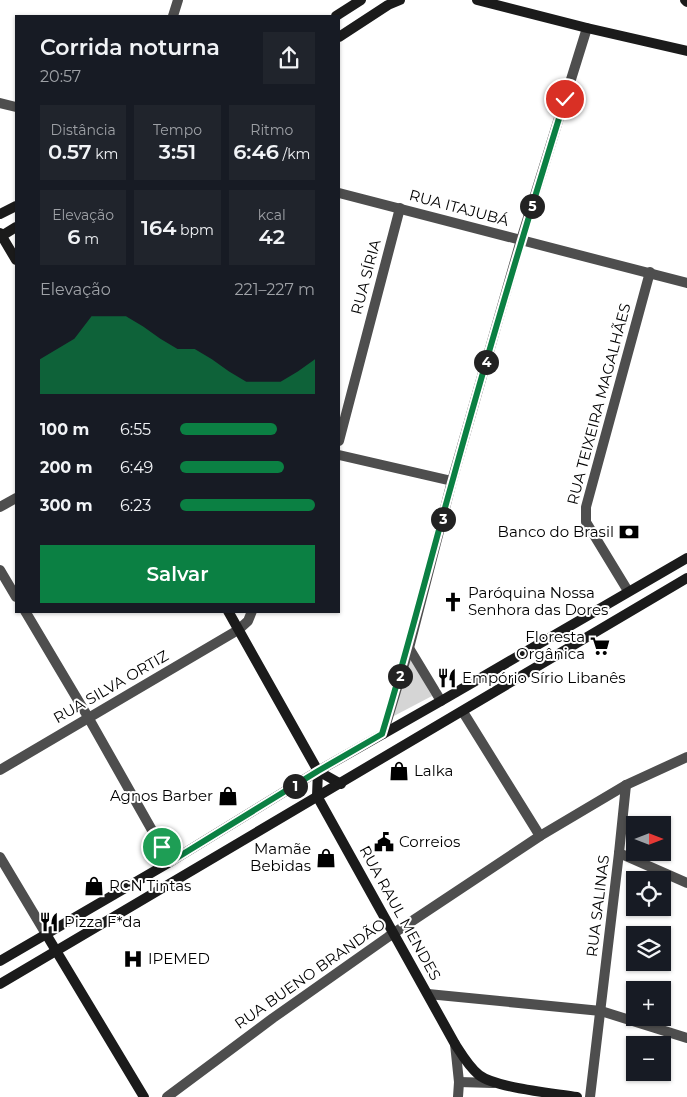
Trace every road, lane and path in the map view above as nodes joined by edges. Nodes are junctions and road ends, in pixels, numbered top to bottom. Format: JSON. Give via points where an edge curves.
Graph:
{"nodes":[{"id":1,"x":178,"y":0,"type":"edge"},
{"id":2,"x":361,"y":0,"type":"edge"},
{"id":3,"x":400,"y":0,"type":"edge"},
{"id":4,"x":476,"y":0,"type":"edge"},
{"id":5,"x":174,"y":15,"type":"edge"},
{"id":6,"x":338,"y":15,"type":"edge"},
{"id":7,"x":587,"y":28,"type":"junction"},
{"id":8,"x":340,"y":36,"type":"edge"},
{"id":9,"x":687,"y":51,"type":"edge"},
{"id":10,"x":0,"y":103,"type":"edge"},
{"id":11,"x":15,"y":108,"type":"edge"},
{"id":12,"x":340,"y":193,"type":"edge"},
{"id":13,"x":15,"y":206,"type":"edge"},
{"id":14,"x":400,"y":208,"type":"junction"},
{"id":15,"x":0,"y":214,"type":"edge"},
{"id":16,"x":15,"y":228,"type":"edge"},
{"id":17,"x":1,"y":235,"type":"edge"},
{"id":18,"x":521,"y":240,"type":"junction"},
{"id":19,"x":15,"y":258,"type":"edge"},
{"id":20,"x":650,"y":272,"type":"junction"},
{"id":21,"x":687,"y":283,"type":"edge"},
{"id":22,"x":340,"y":437,"type":"edge"},
{"id":23,"x":340,"y":455,"type":"edge"},
{"id":24,"x":452,"y":480,"type":"junction"},
{"id":25,"x":15,"y":499,"type":"edge"},
{"id":26,"x":0,"y":507,"type":"edge"},
{"id":27,"x":687,"y":558,"type":"edge"},
{"id":28,"x":0,"y":570,"type":"edge"},
{"id":29,"x":687,"y":578,"type":"edge"},
{"id":30,"x":628,"y":592,"type":"junction"},
{"id":31,"x":15,"y":595,"type":"edge"},
{"id":32,"x":26,"y":613,"type":"edge"},
{"id":33,"x":229,"y":613,"type":"edge"},
{"id":34,"x":251,"y":613,"type":"edge"},
{"id":35,"x":238,"y":630,"type":"junction"},
{"id":36,"x":409,"y":648,"type":"junction"},
{"id":37,"x":441,"y":701,"type":"junction"},
{"id":38,"x":462,"y":712,"type":"junction"},
{"id":39,"x":88,"y":717,"type":"junction"},
{"id":40,"x":382,"y":734,"type":"junction"},
{"id":41,"x":687,"y":757,"type":"edge"},
{"id":42,"x":0,"y":770,"type":"edge"},
{"id":43,"x":318,"y":771,"type":"junction"},
{"id":44,"x":341,"y":784,"type":"junction"},
{"id":45,"x":626,"y":785,"type":"junction"},
{"id":46,"x":317,"y":796,"type":"junction"},
{"id":47,"x":540,"y":836,"type":"junction"},
{"id":48,"x":620,"y":853,"type":"junction"},
{"id":49,"x":0,"y":857,"type":"edge"},
{"id":50,"x":170,"y":862,"type":"junction"},
{"id":51,"x":687,"y":883,"type":"edge"},
{"id":52,"x":394,"y":933,"type":"junction"},
{"id":53,"x":46,"y":934,"type":"junction"},
{"id":54,"x":56,"y":951,"type":"junction"},
{"id":55,"x":0,"y":961,"type":"edge"},
{"id":56,"x":0,"y":984,"type":"edge"},
{"id":57,"x":428,"y":994,"type":"junction"},
{"id":58,"x":601,"y":1011,"type":"junction"},
{"id":59,"x":687,"y":1038,"type":"edge"},
{"id":60,"x":455,"y":1044,"type":"junction"},
{"id":61,"x":460,"y":1082,"type":"junction"},
{"id":62,"x":493,"y":1083,"type":"junction"},
{"id":63,"x":144,"y":1097,"type":"edge"},
{"id":64,"x":167,"y":1097,"type":"edge"},
{"id":65,"x":458,"y":1097,"type":"edge"},
{"id":66,"x":577,"y":1097,"type":"edge"},
{"id":67,"x":590,"y":1097,"type":"edge"}],
"edges":[{"from":1,"to":5,"type":"street"},
{"from":2,"to":6,"type":"main road"},
{"from":3,"to":8,"type":"main road"},
{"from":4,"to":7,"type":"main road"},
{"from":7,"to":9,"type":"main road"},
{"from":7,"to":18,"type":"street"},
{"from":10,"to":11,"type":"street"},
{"from":12,"to":14,"type":"street","name":"RUA ITAJUBÁ"},
{"from":13,"to":15,"type":"main road"},
{"from":14,"to":18,"type":"street","name":"RUA ITAJUBÁ"},
{"from":14,"to":22,"type":"street","name":"RUA SÍRIA"},
{"from":16,"to":17,"type":"main road"},
{"from":17,"to":19,"type":"main road"},
{"from":18,"to":20,"type":"street","name":"RUA ITAJUBÁ"},
{"from":18,"to":24,"type":"street"},
{"from":20,"to":21,"type":"street","name":"RUA ITAJUBÁ"},
{"from":20,"to":30,"type":"street","name":"RUA TEIXEIRA MAGALHÃES","via":[[586,507],[586,522]]},
{"from":23,"to":24,"type":"street"},
{"from":24,"to":36,"type":"street"},
{"from":25,"to":26,"type":"street"},
{"from":27,"to":30,"type":"main road"},
{"from":28,"to":31,"type":"street"},
{"from":29,"to":38,"type":"main road"},
{"from":30,"to":37,"type":"main road"},
{"from":32,"to":39,"type":"street"},
{"from":33,"to":35,"type":"main road"},
{"from":34,"to":35,"type":"street"},
{"from":35,"to":39,"type":"street","name":"RUA SILVA ORTIZ"},
{"from":35,"to":43,"type":"main road"},
{"from":36,"to":37,"type":"street"},
{"from":36,"to":40,"type":"street"},
{"from":37,"to":40,"type":"main road"},
{"from":38,"to":44,"type":"main road"},
{"from":38,"to":47,"type":"street"},
{"from":39,"to":42,"type":"street","name":"RUA SILVA ORTIZ"},
{"from":39,"to":50,"type":"street"},
{"from":40,"to":43,"type":"main road"},
{"from":41,"to":45,"type":"street"},
{"from":43,"to":44,"type":"main road"},
{"from":43,"to":46,"type":"main road"},
{"from":43,"to":50,"type":"main road"},
{"from":44,"to":46,"type":"main road"},
{"from":45,"to":47,"type":"street","name":"RUA BUENO BRANDÃO"},
{"from":45,"to":48,"type":"street","name":"RUA SALINAS"},
{"from":46,"to":52,"type":"main road","name":"RUA RAUL MENDES"},
{"from":46,"to":54,"type":"main road"},
{"from":47,"to":52,"type":"street","name":"RUA BUENO BRANDÃO"},
{"from":48,"to":51,"type":"street"},
{"from":48,"to":58,"type":"street","name":"RUA SALINAS"},
{"from":49,"to":53,"type":"street"},
{"from":50,"to":53,"type":"main road"},
{"from":52,"to":57,"type":"main road","name":"RUA RAUL MENDES"},
{"from":52,"to":64,"type":"street","name":"RUA BUENO BRANDÃO"},
{"from":53,"to":54,"type":"main road"},
{"from":53,"to":55,"type":"main road"},
{"from":54,"to":56,"type":"main road"},
{"from":54,"to":63,"type":"main road"},
{"from":57,"to":58,"type":"street"},
{"from":57,"to":60,"type":"main road","name":"RUA RAUL MENDES"},
{"from":58,"to":59,"type":"street"},
{"from":58,"to":67,"type":"street","name":"RUA SALINAS"},
{"from":60,"to":61,"type":"street"},
{"from":60,"to":62,"type":"main road","name":"RUA RAUL MENDES","via":[[470,1066]]},
{"from":61,"to":62,"type":"street"},
{"from":61,"to":65,"type":"street"},
{"from":62,"to":66,"type":"main road"}]}
